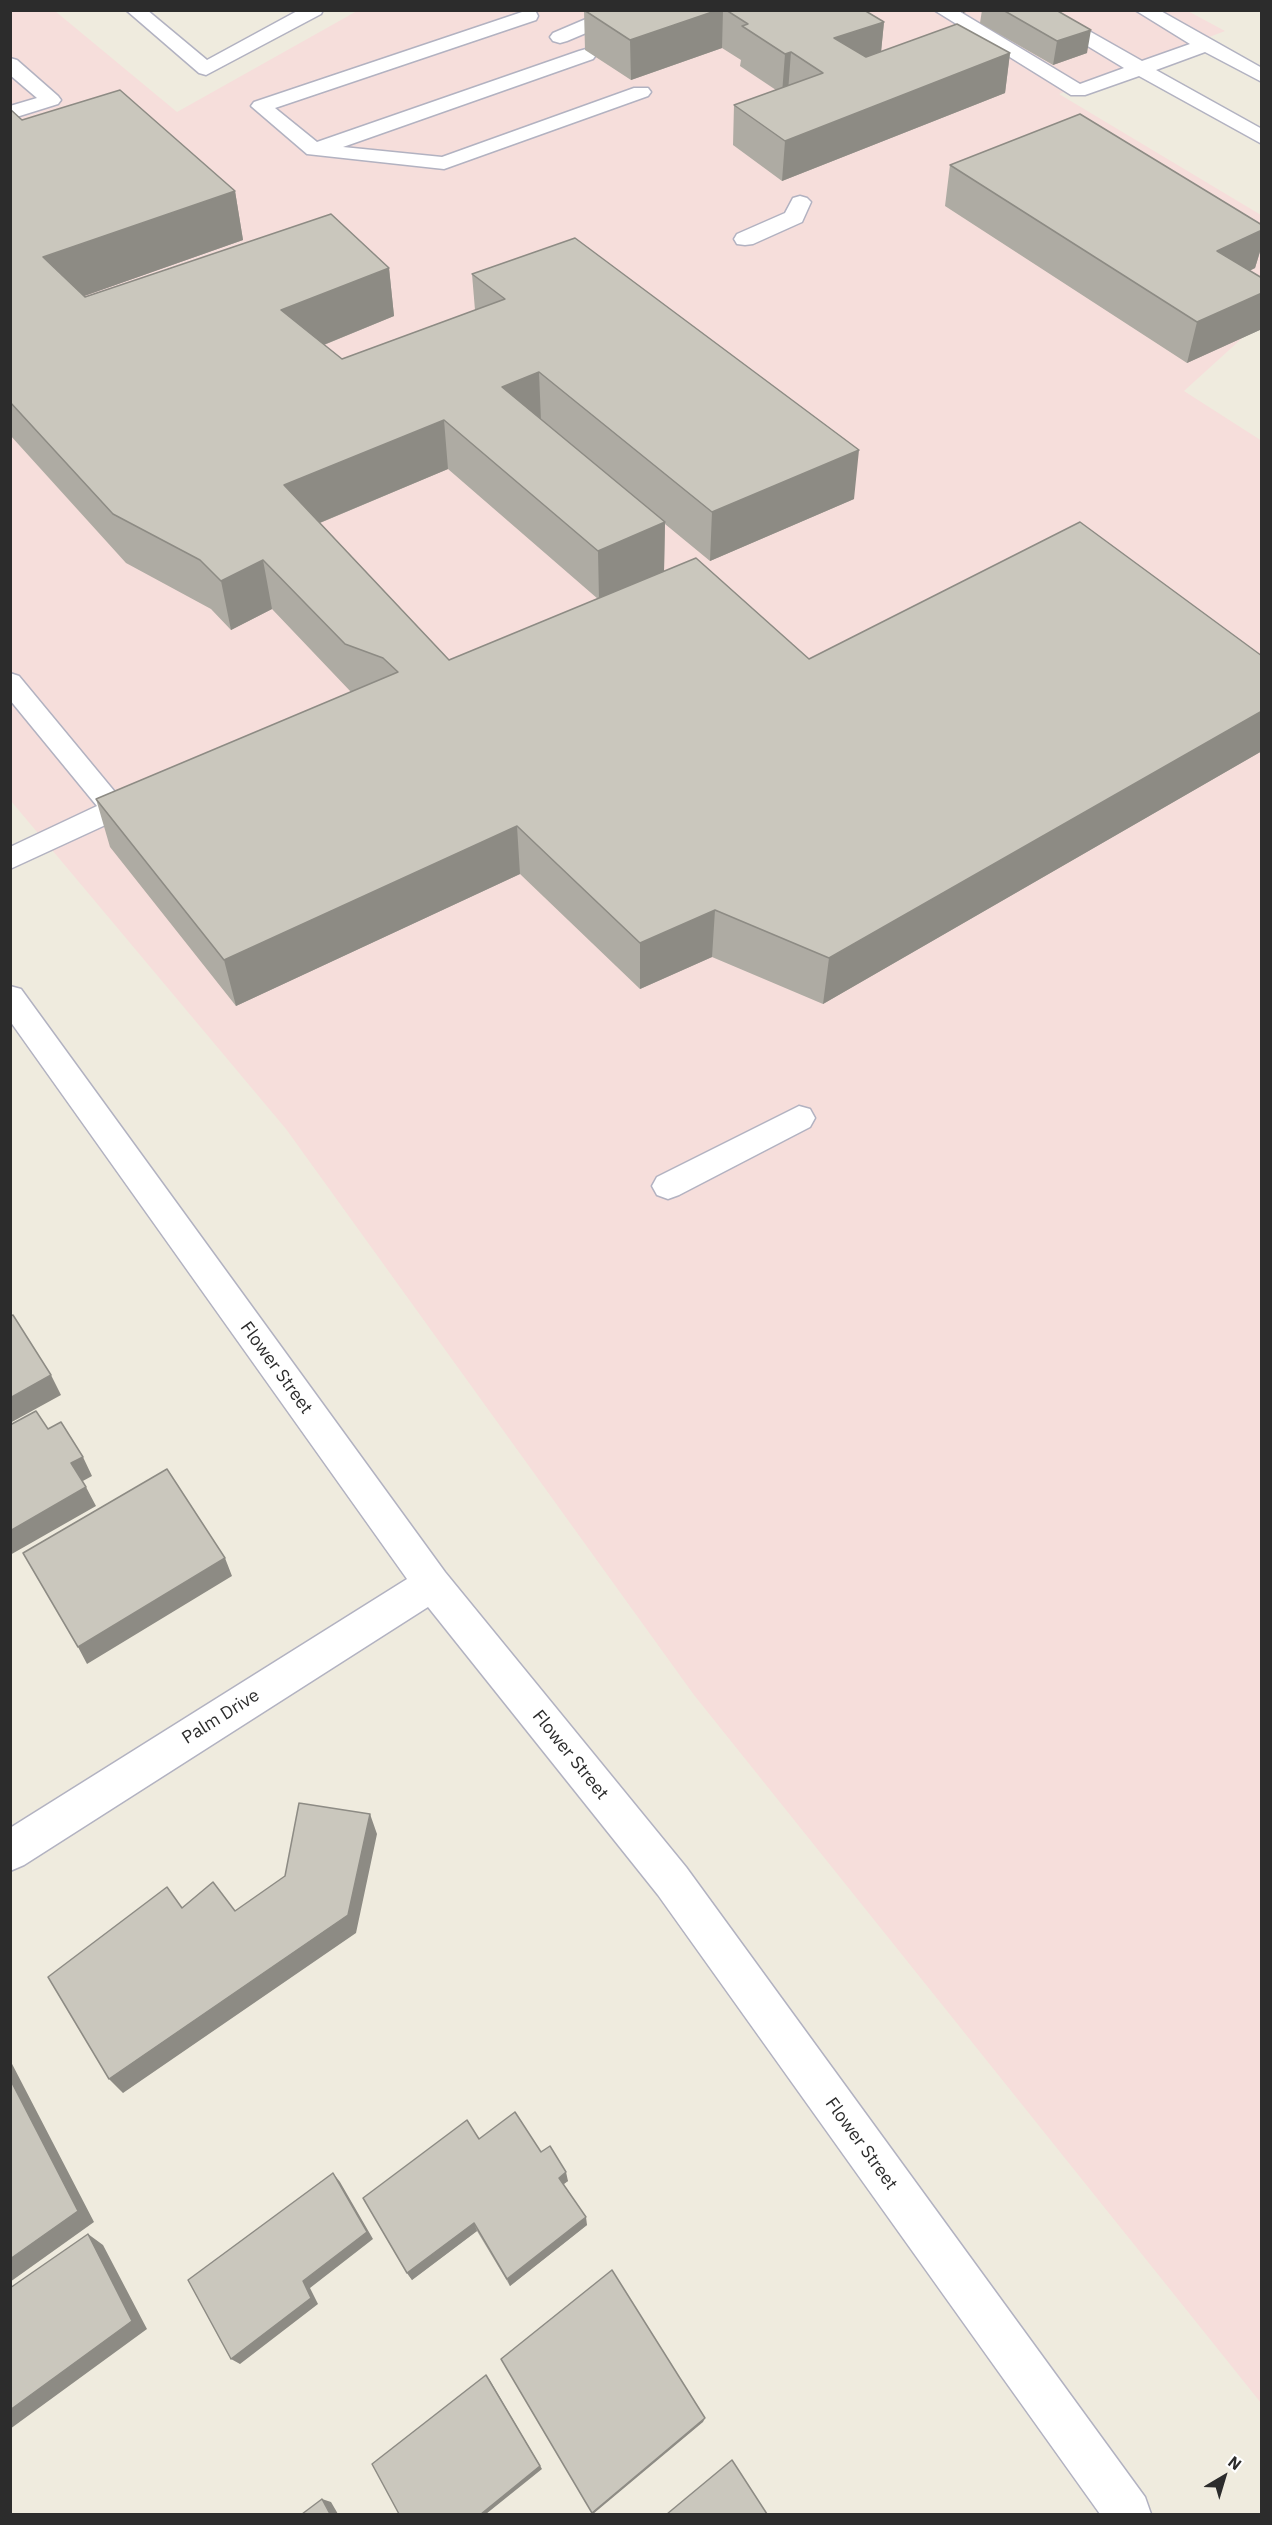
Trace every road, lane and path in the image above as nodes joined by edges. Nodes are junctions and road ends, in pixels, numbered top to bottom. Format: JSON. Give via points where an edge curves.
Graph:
{"nodes":[{"id":1,"x":135,"y":10,"type":"edge"},
{"id":2,"x":314,"y":10,"type":"edge"},
{"id":3,"x":624,"y":10,"type":"edge"},
{"id":4,"x":943,"y":10,"type":"edge"},
{"id":5,"x":1037,"y":10,"type":"edge"},
{"id":6,"x":1144,"y":10,"type":"edge"},
{"id":7,"x":529,"y":16,"type":"dead end"},
{"id":8,"x":560,"y":37,"type":"dead end"},
{"id":9,"x":1206,"y":45,"type":"junction"},
{"id":10,"x":586,"y":55,"type":"edge"},
{"id":11,"x":10,"y":64,"type":"edge"},
{"id":12,"x":1140,"y":69,"type":"junction"},
{"id":13,"x":1262,"y":76,"type":"edge"},
{"id":14,"x":641,"y":92,"type":"dead end"},
{"id":15,"x":10,"y":113,"type":"edge"},
{"id":16,"x":1262,"y":138,"type":"edge"},
{"id":17,"x":315,"y":150,"type":"junction"},
{"id":18,"x":800,"y":202,"type":"dead end"},
{"id":19,"x":745,"y":239,"type":"dead end"},
{"id":20,"x":10,"y":682,"type":"edge"},
{"id":21,"x":10,"y":859,"type":"edge"},
{"id":22,"x":10,"y":997,"type":"edge"},
{"id":23,"x":799,"y":1118,"type":"dead end"},
{"id":24,"x":668,"y":1186,"type":"dead end"},
{"id":25,"x":432,"y":1584,"type":"junction"},
{"id":26,"x":10,"y":1851,"type":"edge"},
{"id":27,"x":1128,"y":2514,"type":"edge"}],
"edges":[{"from":1,"to":2,"type":"street","via":[[206,69]]},
{"from":3,"to":8,"type":"street"},
{"from":4,"to":12,"type":"street","via":[[1078,92]]},
{"from":5,"to":12,"type":"street"},
{"from":6,"to":9,"type":"street"},
{"from":7,"to":17,"type":"street","via":[[261,105]]},
{"from":9,"to":12,"type":"street"},
{"from":9,"to":13,"type":"street"},
{"from":10,"to":17,"type":"street"},
{"from":11,"to":15,"type":"street","via":[[51,100]]},
{"from":12,"to":16,"type":"street"},
{"from":14,"to":17,"type":"street","via":[[444,163]]},
{"from":18,"to":19,"type":"street","via":[[794,217]]},
{"from":20,"to":21,"type":"street","via":[[115,809]]},
{"from":22,"to":25,"type":"street","name":"Flower Street"},
{"from":23,"to":24,"type":"street"},
{"from":25,"to":26,"type":"street","name":"Palm Drive"},
{"from":25,"to":27,"type":"street","name":"Flower Street","via":[[672,1881]]}]}
